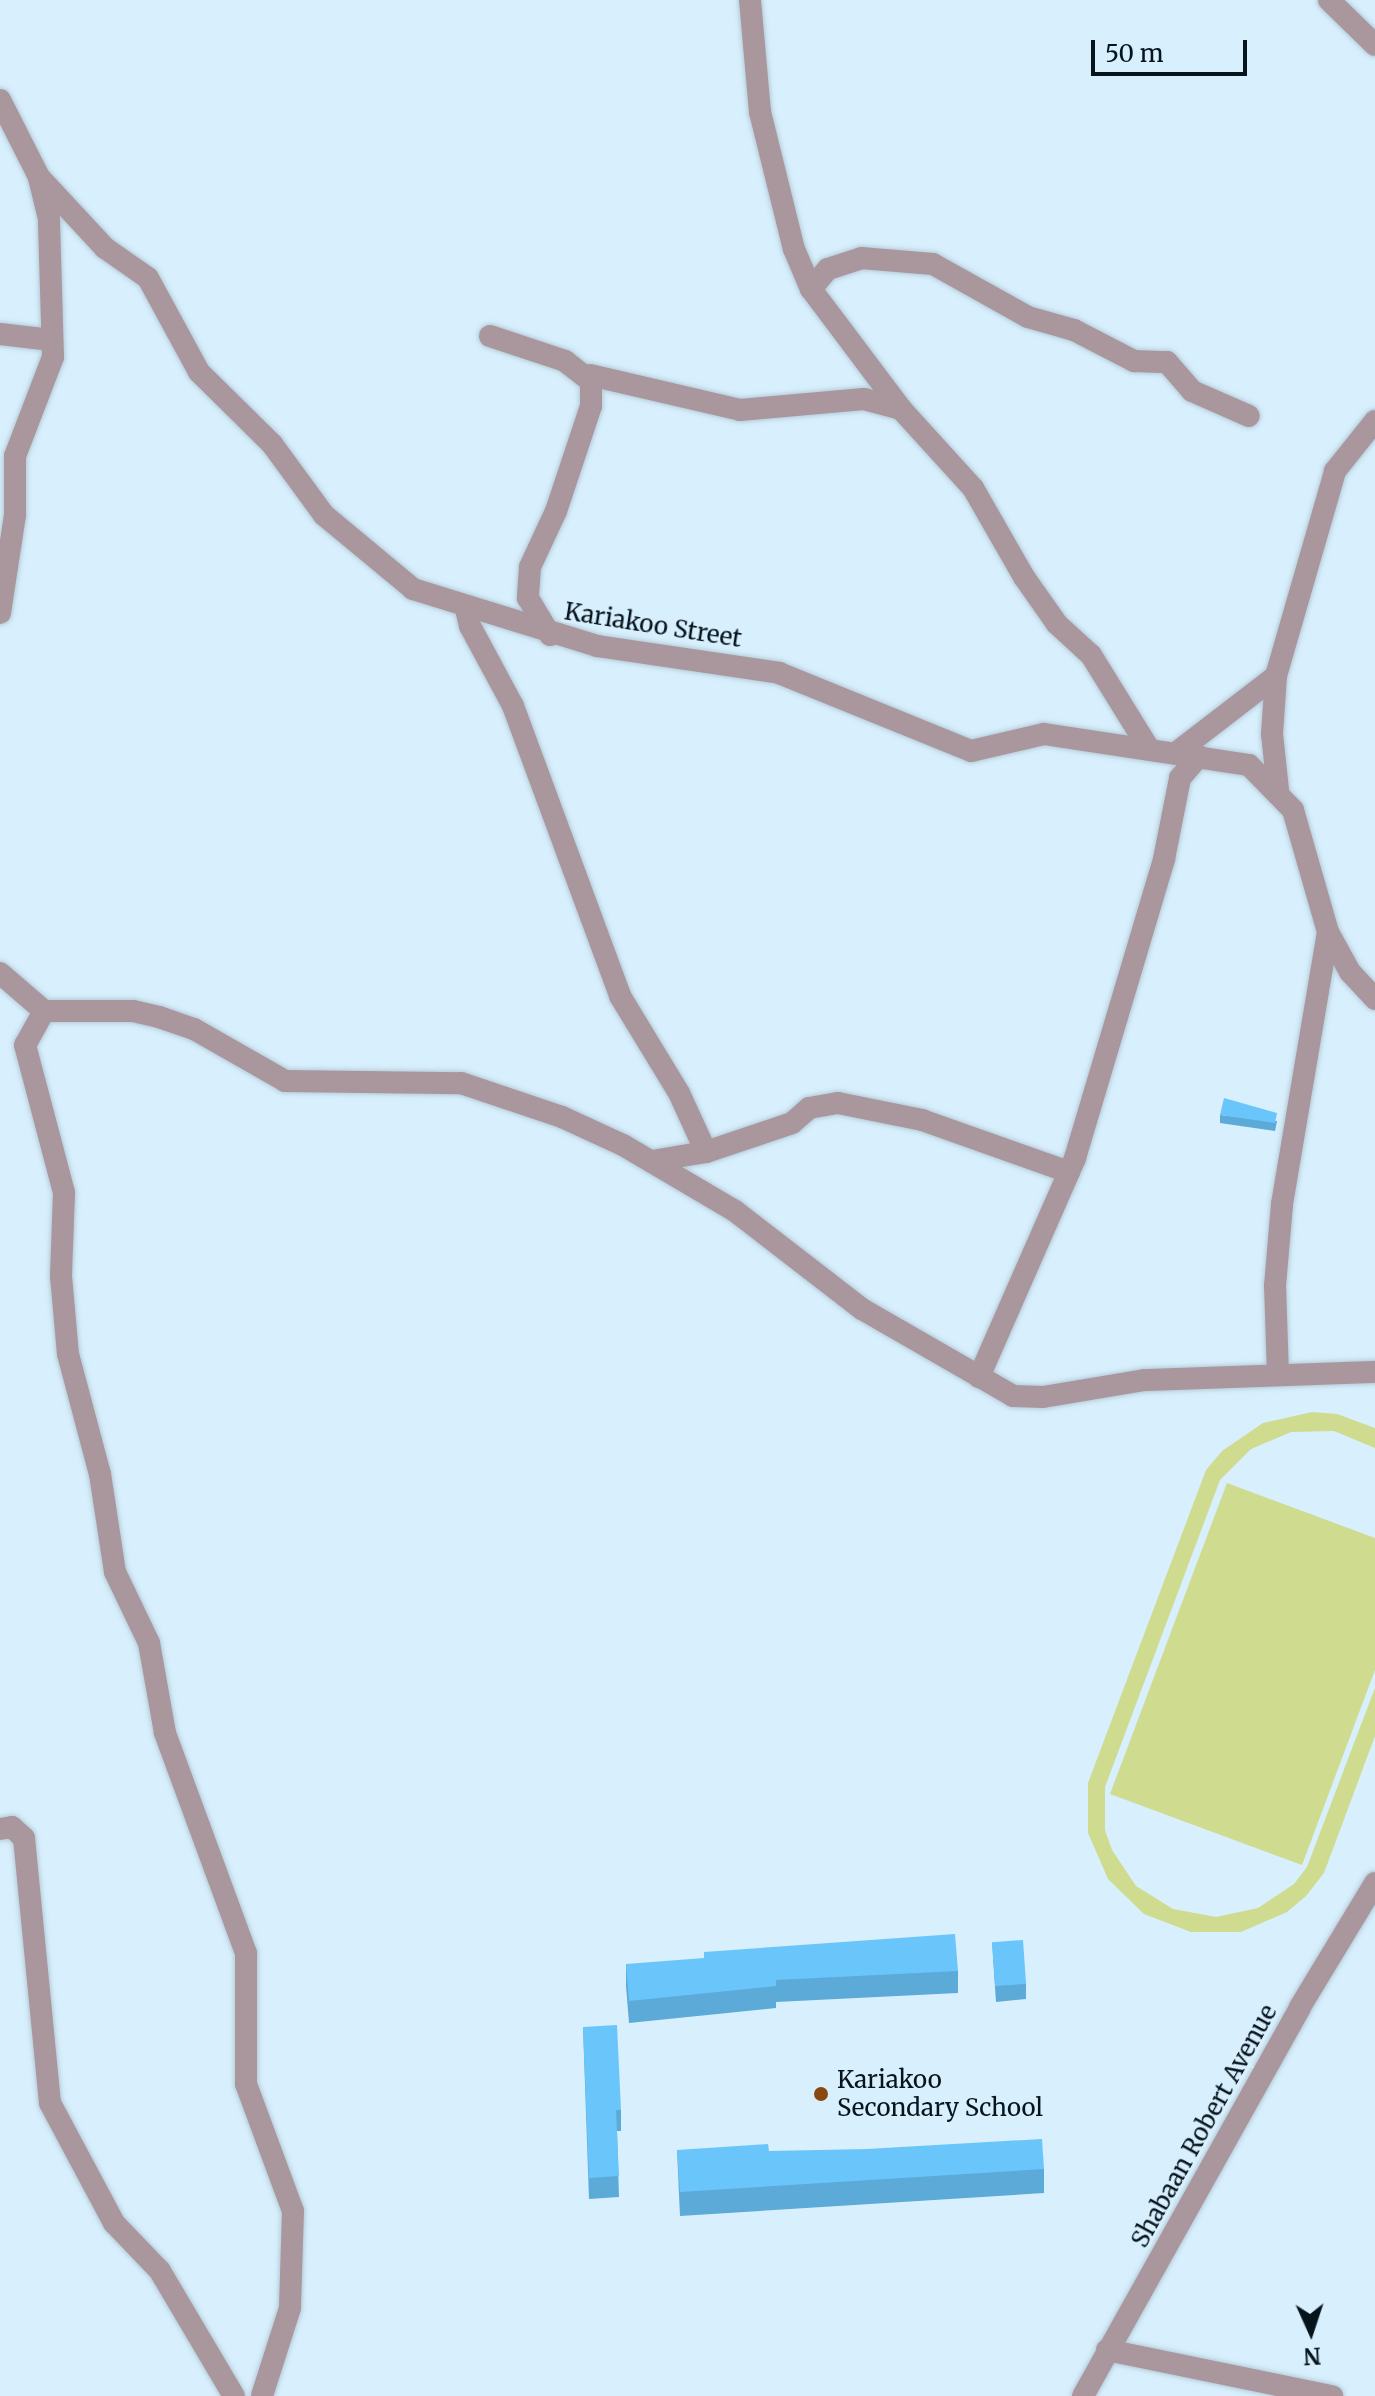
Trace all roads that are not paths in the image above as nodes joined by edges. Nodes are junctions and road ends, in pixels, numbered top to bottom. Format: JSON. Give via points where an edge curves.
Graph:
{"nodes":[{"id":1,"x":750,"y":0,"type":"edge"},
{"id":2,"x":1329,"y":0,"type":"edge"},
{"id":3,"x":1375,"y":45,"type":"edge"},
{"id":4,"x":0,"y":100,"type":"edge"},
{"id":5,"x":39,"y":177,"type":"junction"},
{"id":6,"x":811,"y":289,"type":"junction"},
{"id":7,"x":0,"y":334,"type":"edge"},
{"id":8,"x":490,"y":336,"type":"dead end"},
{"id":9,"x":52,"y":340,"type":"junction"},
{"id":10,"x":590,"y":375,"type":"junction"},
{"id":11,"x":901,"y":409,"type":"junction"},
{"id":12,"x":1249,"y":416,"type":"dead end"},
{"id":13,"x":1375,"y":421,"type":"edge"},
{"id":14,"x":466,"y":609,"type":"junction"},
{"id":15,"x":0,"y":613,"type":"edge"},
{"id":16,"x":550,"y":635,"type":"junction"},
{"id":17,"x":1276,"y":676,"type":"junction"},
{"id":18,"x":1149,"y":749,"type":"junction"},
{"id":19,"x":1176,"y":753,"type":"junction"},
{"id":20,"x":1199,"y":756,"type":"junction"},
{"id":21,"x":1278,"y":790,"type":"junction"},
{"id":22,"x":1328,"y":932,"type":"junction"},
{"id":23,"x":0,"y":973,"type":"edge"},
{"id":24,"x":1375,"y":999,"type":"edge"},
{"id":25,"x":44,"y":1011,"type":"junction"},
{"id":26,"x":706,"y":1152,"type":"junction"},
{"id":27,"x":652,"y":1161,"type":"junction"},
{"id":28,"x":1069,"y":1172,"type":"junction"},
{"id":29,"x":1375,"y":1372,"type":"edge"},
{"id":30,"x":1278,"y":1375,"type":"junction"},
{"id":31,"x":979,"y":1377,"type":"junction"},
{"id":32,"x":0,"y":1829,"type":"edge"},
{"id":33,"x":1374,"y":1887,"type":"edge"},
{"id":34,"x":1107,"y":2350,"type":"junction"},
{"id":35,"x":234,"y":2396,"type":"edge"},
{"id":36,"x":262,"y":2396,"type":"edge"},
{"id":37,"x":1083,"y":2396,"type":"edge"},
{"id":38,"x":1332,"y":2396,"type":"edge"}],
"edges":[{"from":1,"to":6,"type":"street","via":[[763,125],[794,249]]},
{"from":2,"to":3,"type":"street"},
{"from":4,"to":5,"type":"street","name":"Kariakoo Street"},
{"from":5,"to":9,"type":"street","via":[[49,219]]},
{"from":5,"to":14,"type":"street","name":"Kariakoo Street","via":[[105,248],[148,278],[199,372],[272,444],[324,515],[413,589]]},
{"from":6,"to":11,"type":"street"},
{"from":6,"to":12,"type":"street","via":[[828,269],[861,258],[933,264],[1028,317],[1074,330],[1134,361],[1167,362],[1192,391]]},
{"from":7,"to":9,"type":"street"},
{"from":8,"to":10,"type":"street"},
{"from":9,"to":15,"type":"street","via":[[48,377],[27,415],[15,456],[15,515]]},
{"from":10,"to":11,"type":"street","via":[[740,410],[864,399]]},
{"from":10,"to":16,"type":"street","via":[[591,406],[556,511],[530,567],[528,598]]},
{"from":11,"to":18,"type":"street","via":[[973,488],[1038,599],[1091,655]]},
{"from":13,"to":17,"type":"street","via":[[1336,467]]},
{"from":14,"to":16,"type":"street","name":"Kariakoo Street"},
{"from":14,"to":26,"type":"street","via":[[513,706],[620,996],[679,1093]]},
{"from":16,"to":18,"type":"street","name":"Kariakoo Street","via":[[779,673],[971,751],[1044,734]]},
{"from":17,"to":19,"type":"street"},
{"from":17,"to":21,"type":"street","via":[[1272,734]]},
{"from":18,"to":19,"type":"street","name":"Kariakoo Street"},
{"from":19,"to":20,"type":"street","name":"Kariakoo Street"},
{"from":20,"to":21,"type":"street","name":"Kariakoo Street","via":[[1249,765]]},
{"from":20,"to":28,"type":"street","via":[[1180,778],[1164,859]]},
{"from":21,"to":22,"type":"street","name":"Kariakoo Street","via":[[1300,827]]},
{"from":22,"to":24,"type":"street","name":"Kariakoo Street","via":[[1350,972]]},
{"from":22,"to":30,"type":"street","via":[[1282,1204],[1275,1286]]},
{"from":23,"to":25,"type":"street"},
{"from":25,"to":27,"type":"street","via":[[122,1011],[159,1017],[194,1029],[285,1081],[478,1086],[562,1117]]},
{"from":25,"to":36,"type":"street","via":[[25,1045],[64,1193],[61,1276],[68,1354],[100,1474],[115,1572],[149,1643],[165,1733],[246,1953],[246,2084],[293,2211],[290,2308]]},
{"from":26,"to":27,"type":"street"},
{"from":26,"to":28,"type":"street","via":[[792,1123],[809,1108],[838,1103],[922,1120]]},
{"from":27,"to":31,"type":"street","via":[[735,1211],[862,1309]]},
{"from":28,"to":31,"type":"street"},
{"from":29,"to":30,"type":"street"},
{"from":30,"to":31,"type":"street","via":[[1145,1380],[1043,1397],[1013,1396]]},
{"from":32,"to":35,"type":"street","via":[[12,1827],[24,1838],[50,2103],[114,2223],[160,2271]]},
{"from":33,"to":34,"type":"street","name":"Shabaan Robert Avenue"},
{"from":34,"to":37,"type":"street","name":"Shabaan Robert Avenue"},
{"from":34,"to":38,"type":"street"}]}
